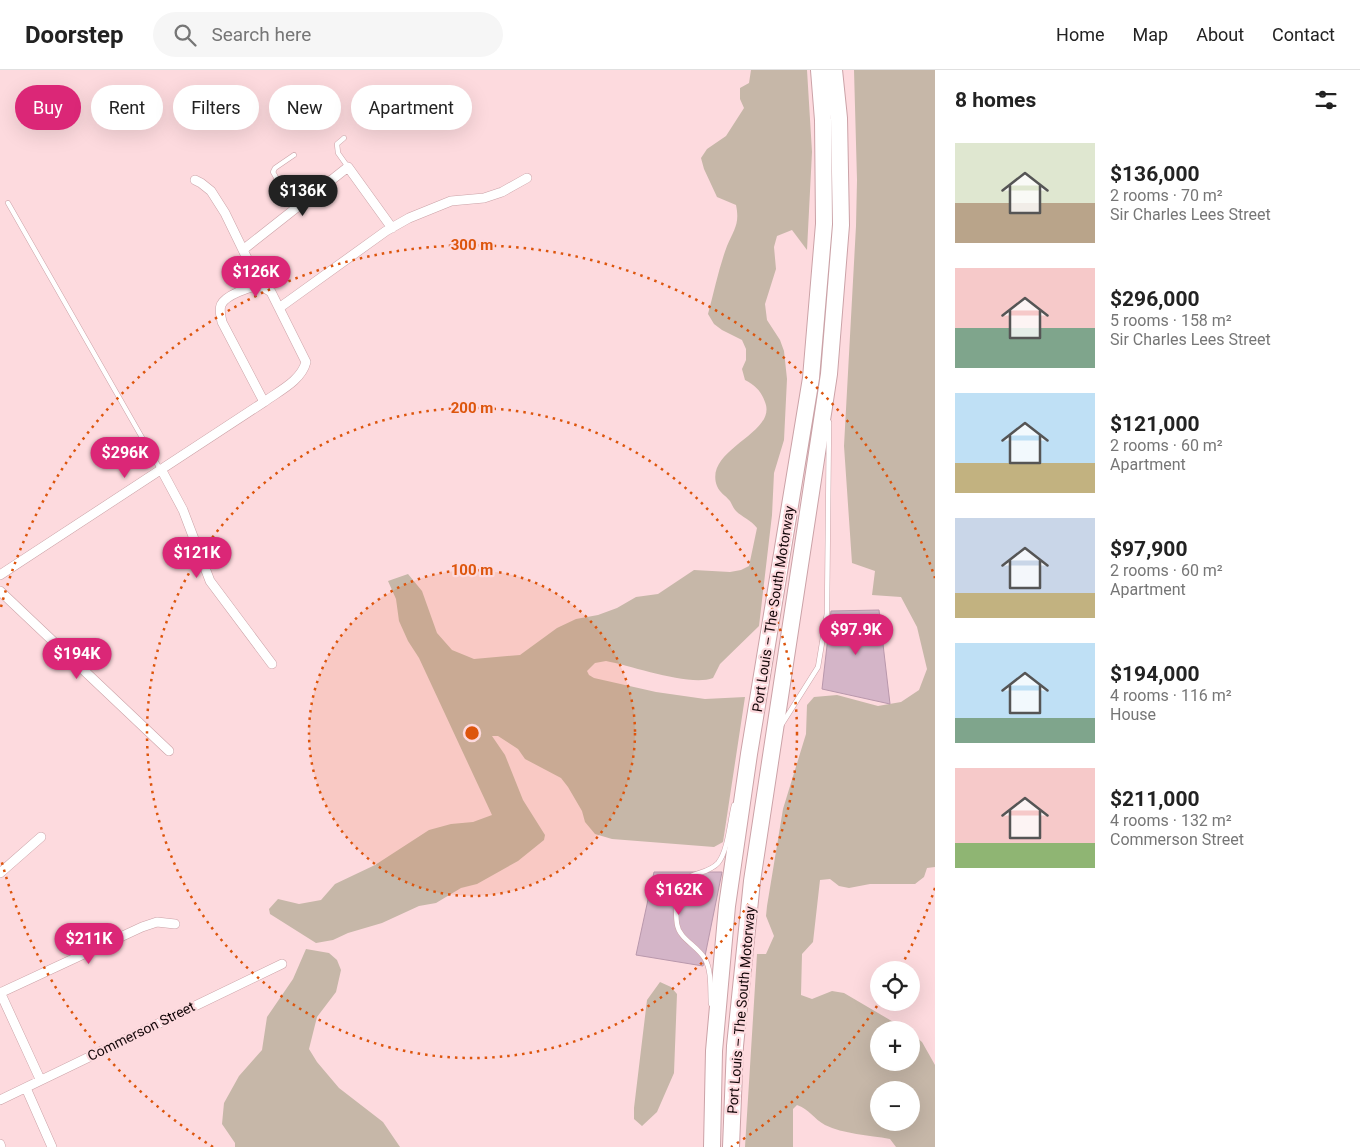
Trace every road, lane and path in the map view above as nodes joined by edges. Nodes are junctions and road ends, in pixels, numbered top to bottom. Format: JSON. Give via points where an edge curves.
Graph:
{"nodes":[{"id":1,"x":819,"y":70,"type":"edge"},
{"id":2,"x":834,"y":70,"type":"edge"},
{"id":3,"x":344,"y":138,"type":"dead end"},
{"id":4,"x":294,"y":155,"type":"dead end"},
{"id":5,"x":348,"y":167,"type":"junction"},
{"id":6,"x":526,"y":178,"type":"dead end"},
{"id":7,"x":196,"y":180,"type":"dead end"},
{"id":8,"x":8,"y":203,"type":"dead end"},
{"id":9,"x":294,"y":210,"type":"junction"},
{"id":10,"x":392,"y":228,"type":"junction"},
{"id":11,"x":244,"y":249,"type":"junction"},
{"id":12,"x":260,"y":285,"type":"junction"},
{"id":13,"x":279,"y":308,"type":"junction"},
{"id":14,"x":829,"y":374,"type":"junction"},
{"id":15,"x":264,"y":402,"type":"junction"},
{"id":16,"x":161,"y":469,"type":"junction"},
{"id":17,"x":0,"y":575,"type":"edge"},
{"id":18,"x":0,"y":591,"type":"edge"},
{"id":19,"x":272,"y":664,"type":"dead end"},
{"id":20,"x":774,"y":737,"type":"junction"},
{"id":21,"x":170,"y":751,"type":"dead end"},
{"id":22,"x":749,"y":754,"type":"junction"},
{"id":23,"x":41,"y":836,"type":"dead end"},
{"id":24,"x":0,"y":873,"type":"edge"},
{"id":25,"x":175,"y":924,"type":"dead end"},
{"id":26,"x":282,"y":964,"type":"dead end"},
{"id":27,"x":0,"y":992,"type":"edge"},
{"id":28,"x":714,"y":1050,"type":"junction"},
{"id":29,"x":40,"y":1079,"type":"junction"},
{"id":30,"x":26,"y":1088,"type":"junction"},
{"id":31,"x":0,"y":1100,"type":"edge"},
{"id":32,"x":52,"y":1147,"type":"edge"},
{"id":33,"x":712,"y":1147,"type":"edge"},
{"id":34,"x":730,"y":1147,"type":"edge"}],
"edges":[{"from":1,"to":22,"type":"highway","name":"Port Louis – The South Motorway","via":[[824,224],[810,378]]},
{"from":2,"to":14,"type":"highway","name":"Port Louis – The South Motorway","via":[[839,118],[841,225]]},
{"from":3,"to":5,"type":"lane","via":[[337,144],[338,153]]},
{"from":4,"to":9,"type":"lane","via":[[273,172]]},
{"from":5,"to":9,"type":"street"},
{"from":5,"to":10,"type":"street"},
{"from":6,"to":10,"type":"street","via":[[502,192],[484,198],[451,201]]},
{"from":7,"to":11,"type":"street","via":[[211,191]]},
{"from":8,"to":16,"type":"lane"},
{"from":9,"to":11,"type":"street"},
{"from":10,"to":13,"type":"street"},
{"from":11,"to":12,"type":"street"},
{"from":12,"to":13,"type":"street","via":[[271,292]]},
{"from":12,"to":15,"type":"street","via":[[227,299],[222,303],[220,312],[222,322]]},
{"from":13,"to":15,"type":"street","via":[[306,362],[297,379]]},
{"from":14,"to":20,"type":"highway","name":"Port Louis – The South Motorway"},
{"from":14,"to":20,"type":"lane","via":[[828,613],[818,667]]},
{"from":15,"to":16,"type":"street"},
{"from":16,"to":17,"type":"street"},
{"from":16,"to":19,"type":"street","via":[[183,510],[210,581]]},
{"from":18,"to":21,"type":"street"},
{"from":20,"to":34,"type":"highway","name":"Port Louis – The South Motorway","via":[[752,881],[735,1046]]},
{"from":22,"to":28,"type":"highway","name":"Port Louis – The South Motorway","via":[[727,906]]},
{"from":22,"to":28,"type":"lane","via":[[724,854],[718,864],[685,879],[679,888],[679,932],[706,959],[709,972]]},
{"from":23,"to":24,"type":"street"},
{"from":25,"to":27,"type":"street","via":[[157,922],[142,927]]},
{"from":26,"to":29,"type":"street","name":"Commerson Street"},
{"from":27,"to":29,"type":"street"},
{"from":28,"to":33,"type":"highway","name":"Port Louis – The South Motorway"},
{"from":29,"to":30,"type":"street","name":"Commerson Street"},
{"from":30,"to":31,"type":"street","name":"Commerson Street"},
{"from":30,"to":32,"type":"street"}]}
